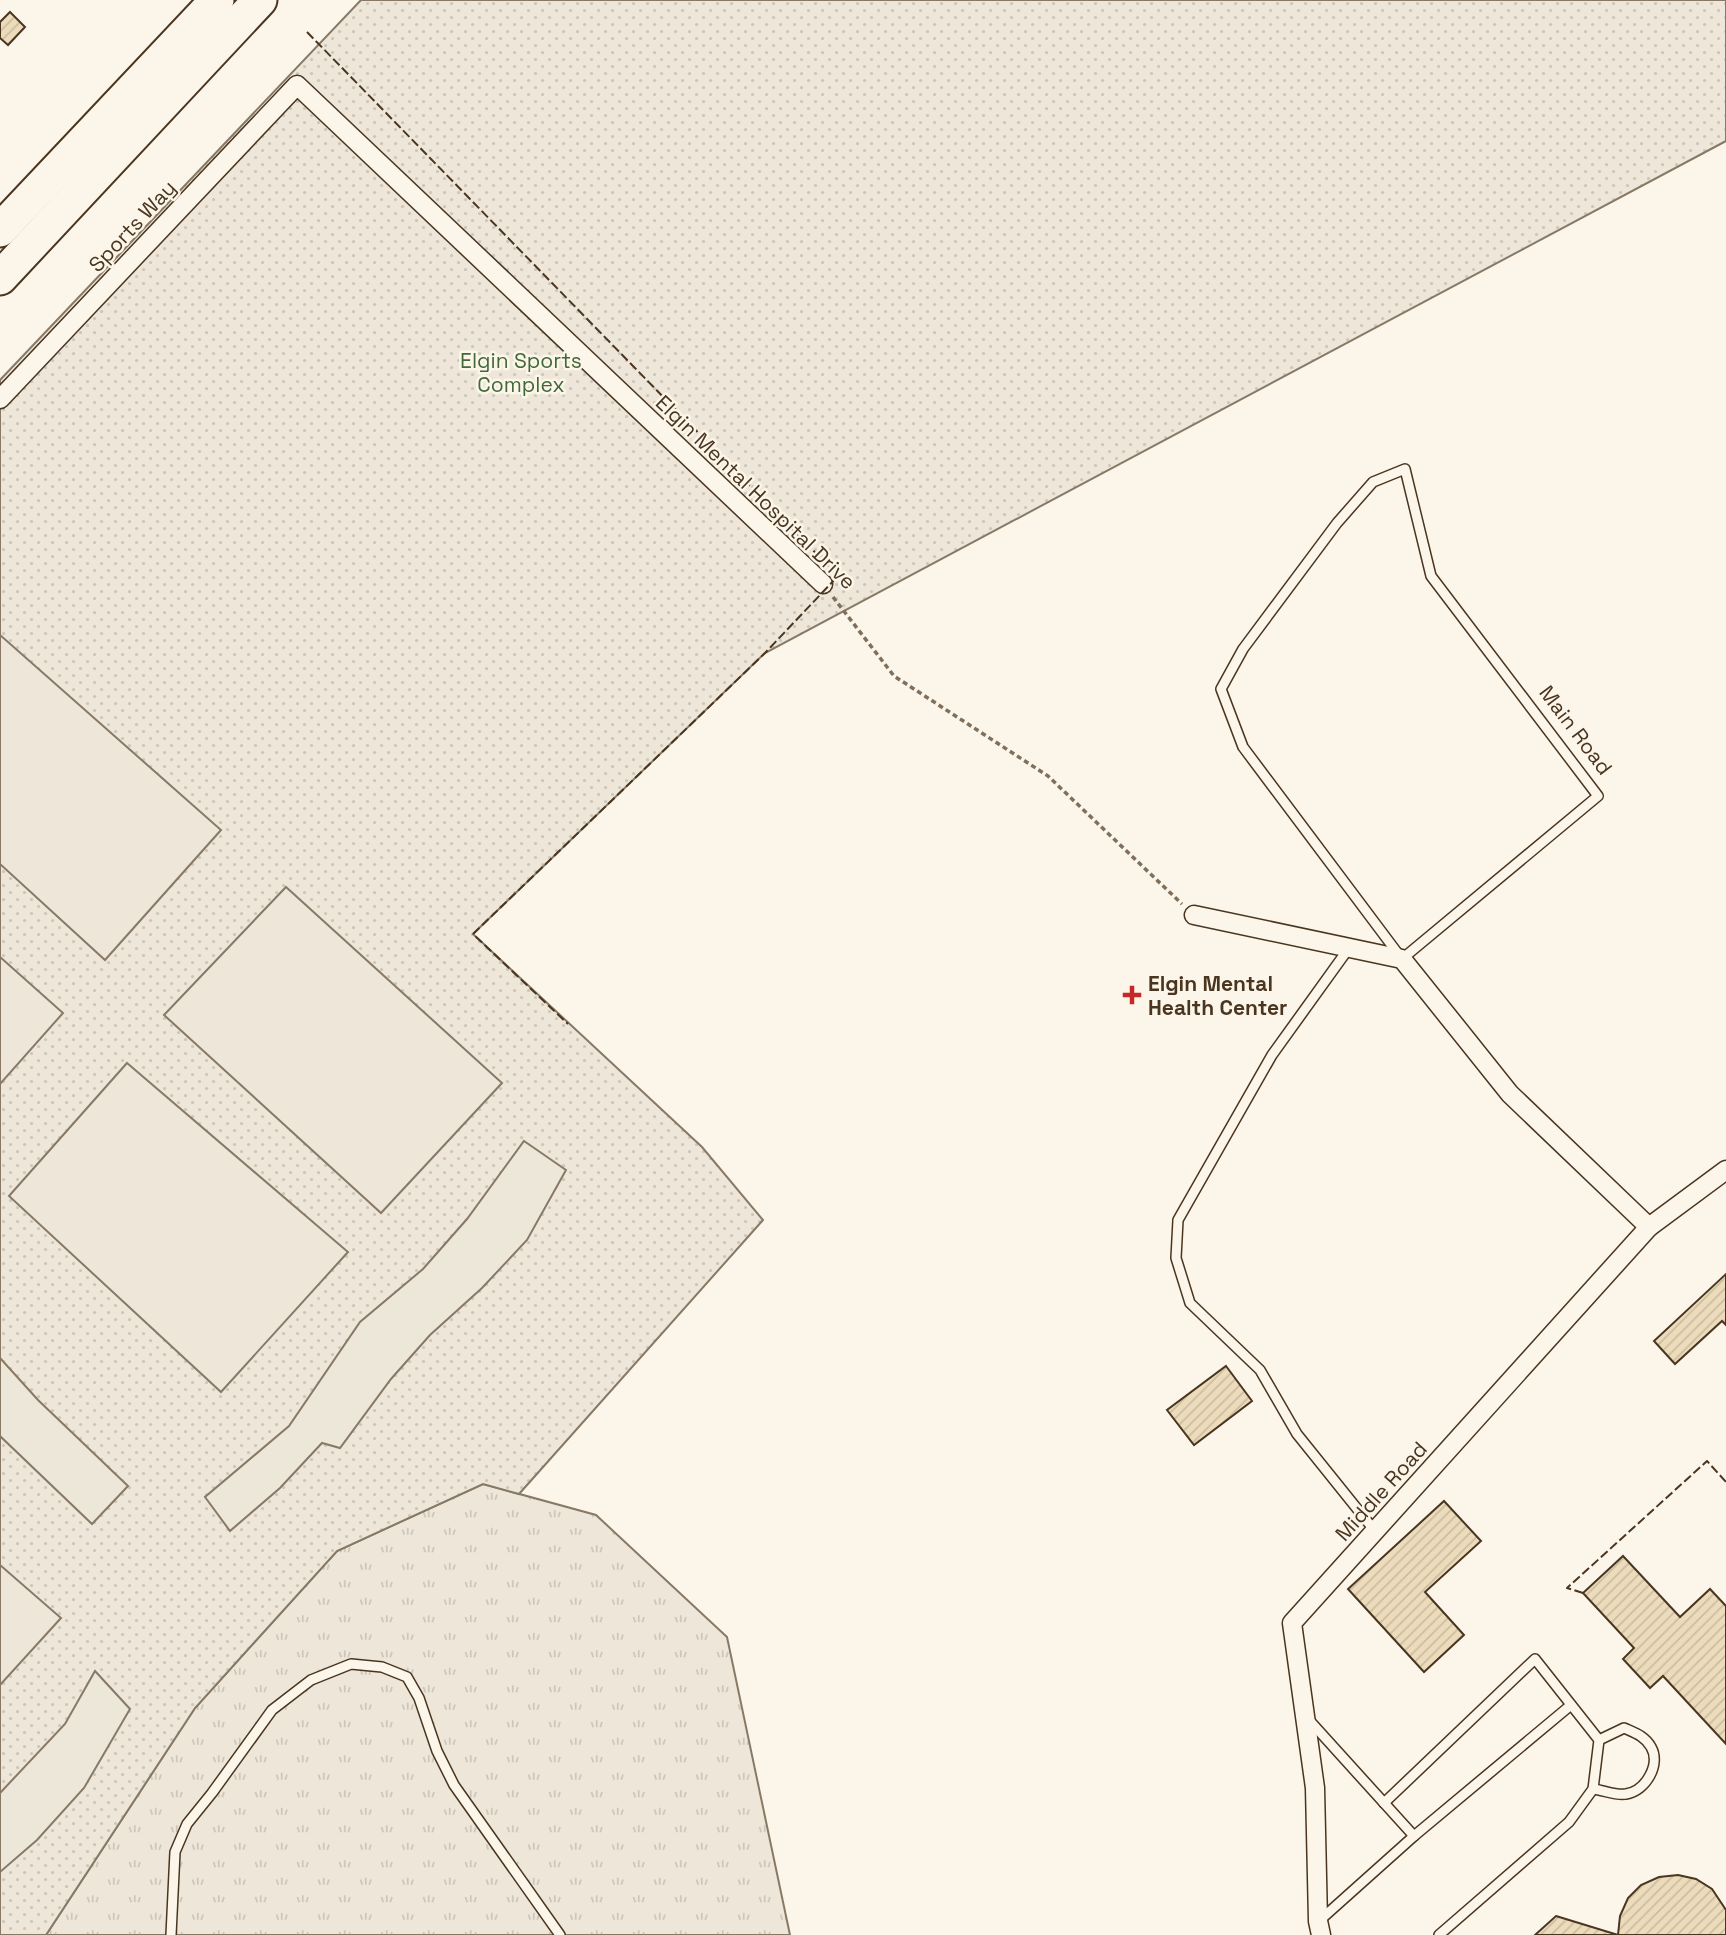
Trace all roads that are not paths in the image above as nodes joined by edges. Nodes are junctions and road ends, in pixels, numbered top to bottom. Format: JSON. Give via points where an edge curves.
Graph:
{"nodes":[{"id":1,"x":217,"y":0,"type":"edge"},
{"id":2,"x":260,"y":0,"type":"edge"},
{"id":3,"x":297,"y":85,"type":"joint"},
{"id":4,"x":0,"y":230,"type":"edge"},
{"id":5,"x":0,"y":278,"type":"edge"},
{"id":6,"x":0,"y":399,"type":"edge"},
{"id":7,"x":823,"y":584,"type":"road end"},
{"id":8,"x":1194,"y":915,"type":"road end"},
{"id":9,"x":1349,"y":948,"type":"junction"},
{"id":10,"x":1402,"y":959,"type":"junction"},
{"id":11,"x":1726,"y":1170,"type":"edge"},
{"id":12,"x":1649,"y":1227,"type":"junction"},
{"id":13,"x":1375,"y":1531,"type":"junction"},
{"id":14,"x":1572,"y":1705,"type":"junction"},
{"id":15,"x":1305,"y":1717,"type":"junction"},
{"id":16,"x":1600,"y":1740,"type":"junction"},
{"id":17,"x":1593,"y":1789,"type":"junction"},
{"id":18,"x":1384,"y":1804,"type":"junction"},
{"id":19,"x":1414,"y":1836,"type":"junction"},
{"id":20,"x":1320,"y":1928,"type":"edge"},
{"id":21,"x":171,"y":1935,"type":"edge"},
{"id":22,"x":559,"y":1935,"type":"edge"},
{"id":23,"x":1439,"y":1935,"type":"edge"}],
"edges":[{"from":1,"to":4,"type":"highway"},
{"from":2,"to":5,"type":"highway"},
{"from":3,"to":6,"type":"street","name":"Sports Way"},
{"from":3,"to":7,"type":"street","name":"Elgin Mental Hospital Drive"},
{"from":8,"to":9,"type":"street"},
{"from":9,"to":10,"type":"street"},
{"from":9,"to":13,"type":"lane","via":[[1272,1055],[1178,1220],[1176,1258],[1190,1303],[1260,1370],[1297,1434]]},
{"from":10,"to":10,"type":"lane","name":"Main Road","via":[[1598,796],[1431,576],[1405,469],[1373,482],[1337,523],[1242,649],[1221,689],[1243,747]]},
{"from":10,"to":12,"type":"street","via":[[1510,1094]]},
{"from":11,"to":12,"type":"street","name":"Middle Road"},
{"from":12,"to":13,"type":"street","name":"Middle Road"},
{"from":13,"to":15,"type":"street","name":"Middle Road","via":[[1292,1623]]},
{"from":14,"to":16,"type":"lane"},
{"from":14,"to":18,"type":"lane","via":[[1535,1659]]},
{"from":14,"to":19,"type":"lane"},
{"from":15,"to":18,"type":"lane"},
{"from":15,"to":20,"type":"street","name":"Middle Road","via":[[1315,1788]]},
{"from":16,"to":17,"type":"lane"},
{"from":16,"to":17,"type":"lane","via":[[1624,1728],[1643,1736],[1653,1748],[1654,1766],[1643,1785],[1626,1794]]},
{"from":17,"to":23,"type":"lane","via":[[1569,1822]]},
{"from":18,"to":19,"type":"lane"},
{"from":19,"to":20,"type":"lane"},
{"from":21,"to":22,"type":"lane","via":[[175,1852],[187,1824],[272,1710],[311,1680],[351,1664],[382,1667],[407,1677],[454,1784]]}]}
